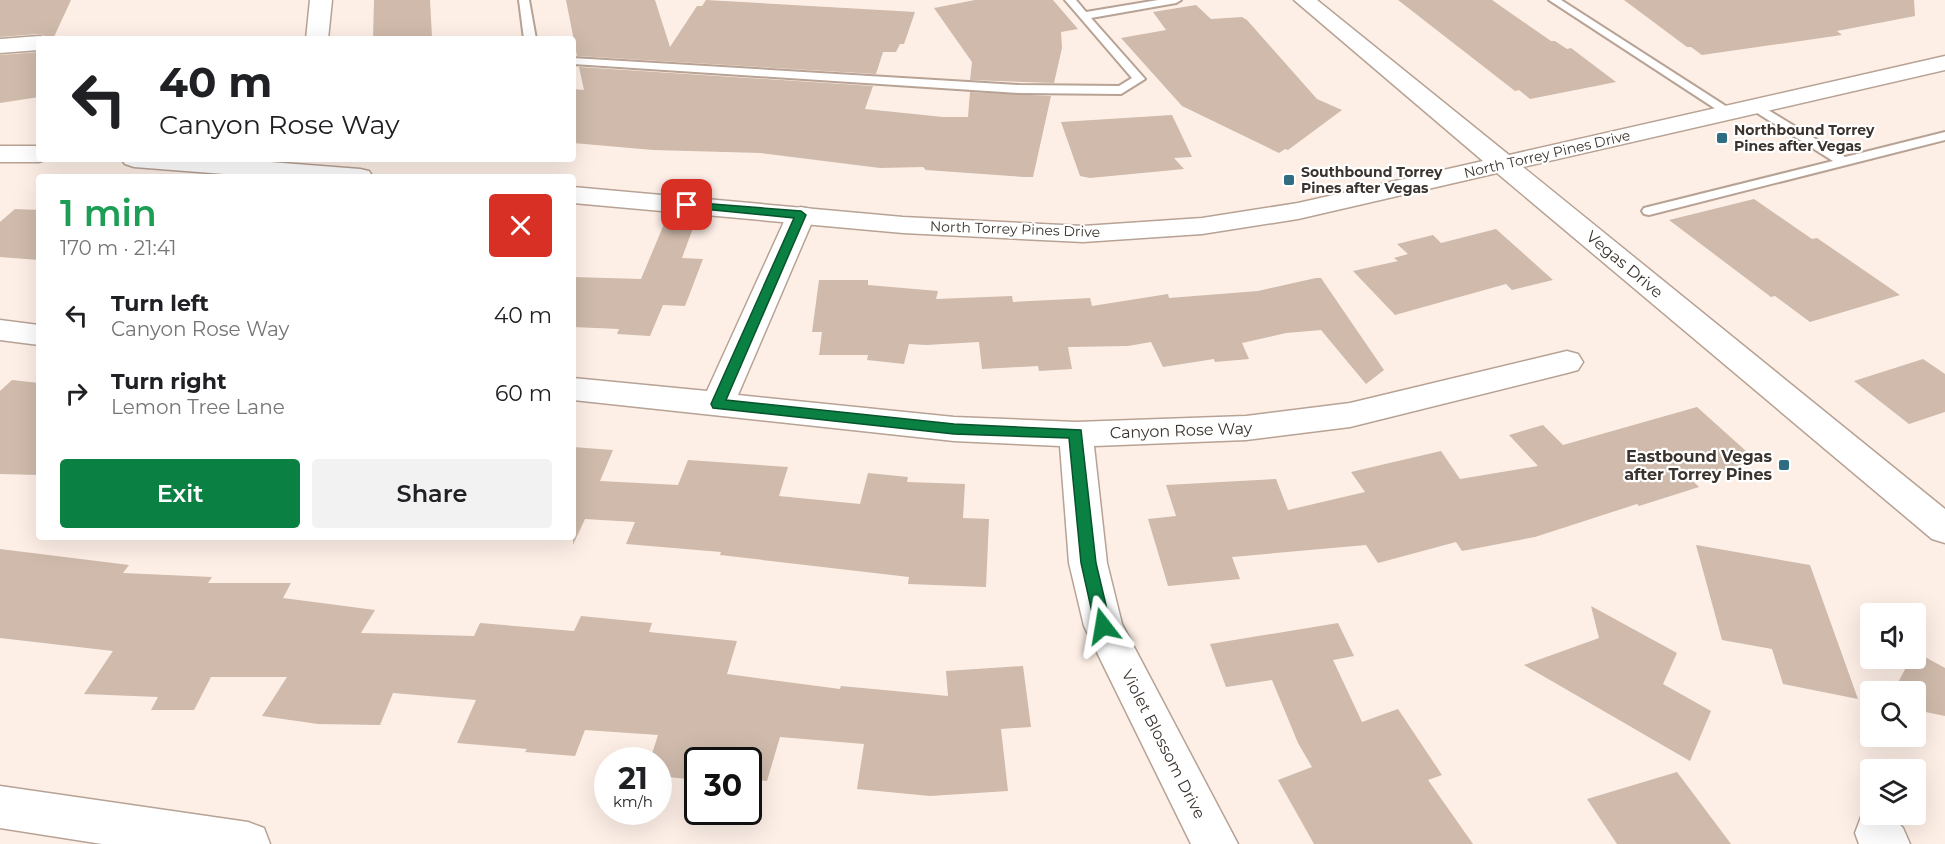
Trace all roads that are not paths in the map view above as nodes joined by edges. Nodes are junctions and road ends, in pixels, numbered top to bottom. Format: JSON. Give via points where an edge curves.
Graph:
{"nodes":[{"id":1,"x":321,"y":0,"type":"edge"},
{"id":2,"x":524,"y":0,"type":"edge"},
{"id":3,"x":1070,"y":0,"type":"edge"},
{"id":4,"x":1176,"y":0,"type":"edge"},
{"id":5,"x":1304,"y":0,"type":"edge"},
{"id":6,"x":1554,"y":0,"type":"edge"},
{"id":7,"x":1083,"y":16,"type":"junction"},
{"id":8,"x":317,"y":36,"type":"edge"},
{"id":9,"x":530,"y":36,"type":"edge"},
{"id":10,"x":36,"y":43,"type":"edge"},
{"id":11,"x":0,"y":46,"type":"edge"},
{"id":12,"x":576,"y":61,"type":"edge"},
{"id":13,"x":1945,"y":63,"type":"edge"},
{"id":14,"x":1755,"y":106,"type":"junction"},
{"id":15,"x":1729,"y":112,"type":"junction"},
{"id":16,"x":1945,"y":136,"type":"edge"},
{"id":17,"x":0,"y":154,"type":"edge"},
{"id":18,"x":36,"y":154,"type":"edge"},
{"id":19,"x":216,"y":162,"type":"edge"},
{"id":20,"x":1844,"y":162,"type":"junction"},
{"id":21,"x":270,"y":164,"type":"edge"},
{"id":22,"x":1503,"y":164,"type":"junction"},
{"id":23,"x":339,"y":174,"type":"edge"},
{"id":24,"x":576,"y":195,"type":"edge"},
{"id":25,"x":1649,"y":211,"type":"dead end"},
{"id":26,"x":801,"y":215,"type":"junction"},
{"id":27,"x":0,"y":330,"type":"edge"},
{"id":28,"x":36,"y":334,"type":"edge"},
{"id":29,"x":1567,"y":362,"type":"dead end"},
{"id":30,"x":576,"y":389,"type":"edge"},
{"id":31,"x":718,"y":404,"type":"junction"},
{"id":32,"x":1076,"y":434,"type":"junction"},
{"id":33,"x":1940,"y":518,"type":"edge"},
{"id":34,"x":0,"y":807,"type":"edge"},
{"id":35,"x":248,"y":844,"type":"edge"},
{"id":36,"x":1215,"y":844,"type":"edge"}],
"edges":[{"from":1,"to":8,"type":"main road"},
{"from":2,"to":9,"type":"lane"},
{"from":3,"to":7,"type":"lane"},
{"from":4,"to":7,"type":"lane"},
{"from":5,"to":22,"type":"main road","name":"Vegas Drive"},
{"from":6,"to":15,"type":"lane"},
{"from":7,"to":12,"type":"lane","via":[[1139,80],[1121,90],[1019,89]]},
{"from":10,"to":11,"type":"main road"},
{"from":13,"to":14,"type":"main road","name":"North Torrey Pines Drive"},
{"from":14,"to":15,"type":"main road","name":"North Torrey Pines Drive"},
{"from":14,"to":20,"type":"lane"},
{"from":15,"to":22,"type":"main road","name":"North Torrey Pines Drive"},
{"from":16,"to":20,"type":"lane"},
{"from":17,"to":18,"type":"main road"},
{"from":19,"to":21,"type":"main road"},
{"from":20,"to":25,"type":"lane"},
{"from":21,"to":23,"type":"main road"},
{"from":22,"to":26,"type":"main road","name":"North Torrey Pines Drive","via":[[1298,211],[1168,229],[1083,234]]},
{"from":22,"to":33,"type":"main road","name":"Vegas Drive"},
{"from":24,"to":26,"type":"main road","name":"North Torrey Pines Drive"},
{"from":26,"to":31,"type":"main road"},
{"from":27,"to":28,"type":"main road"},
{"from":29,"to":32,"type":"main road","name":"Canyon Rose Way","via":[[1350,415],[1246,428]]},
{"from":30,"to":31,"type":"main road","name":"Canyon Rose Way"},
{"from":31,"to":32,"type":"main road","name":"Canyon Rose Way","via":[[954,429]]},
{"from":32,"to":36,"type":"main road","name":"Violet Blossom Drive","via":[[1088,563],[1103,626]]},
{"from":34,"to":35,"type":"main road"}]}
